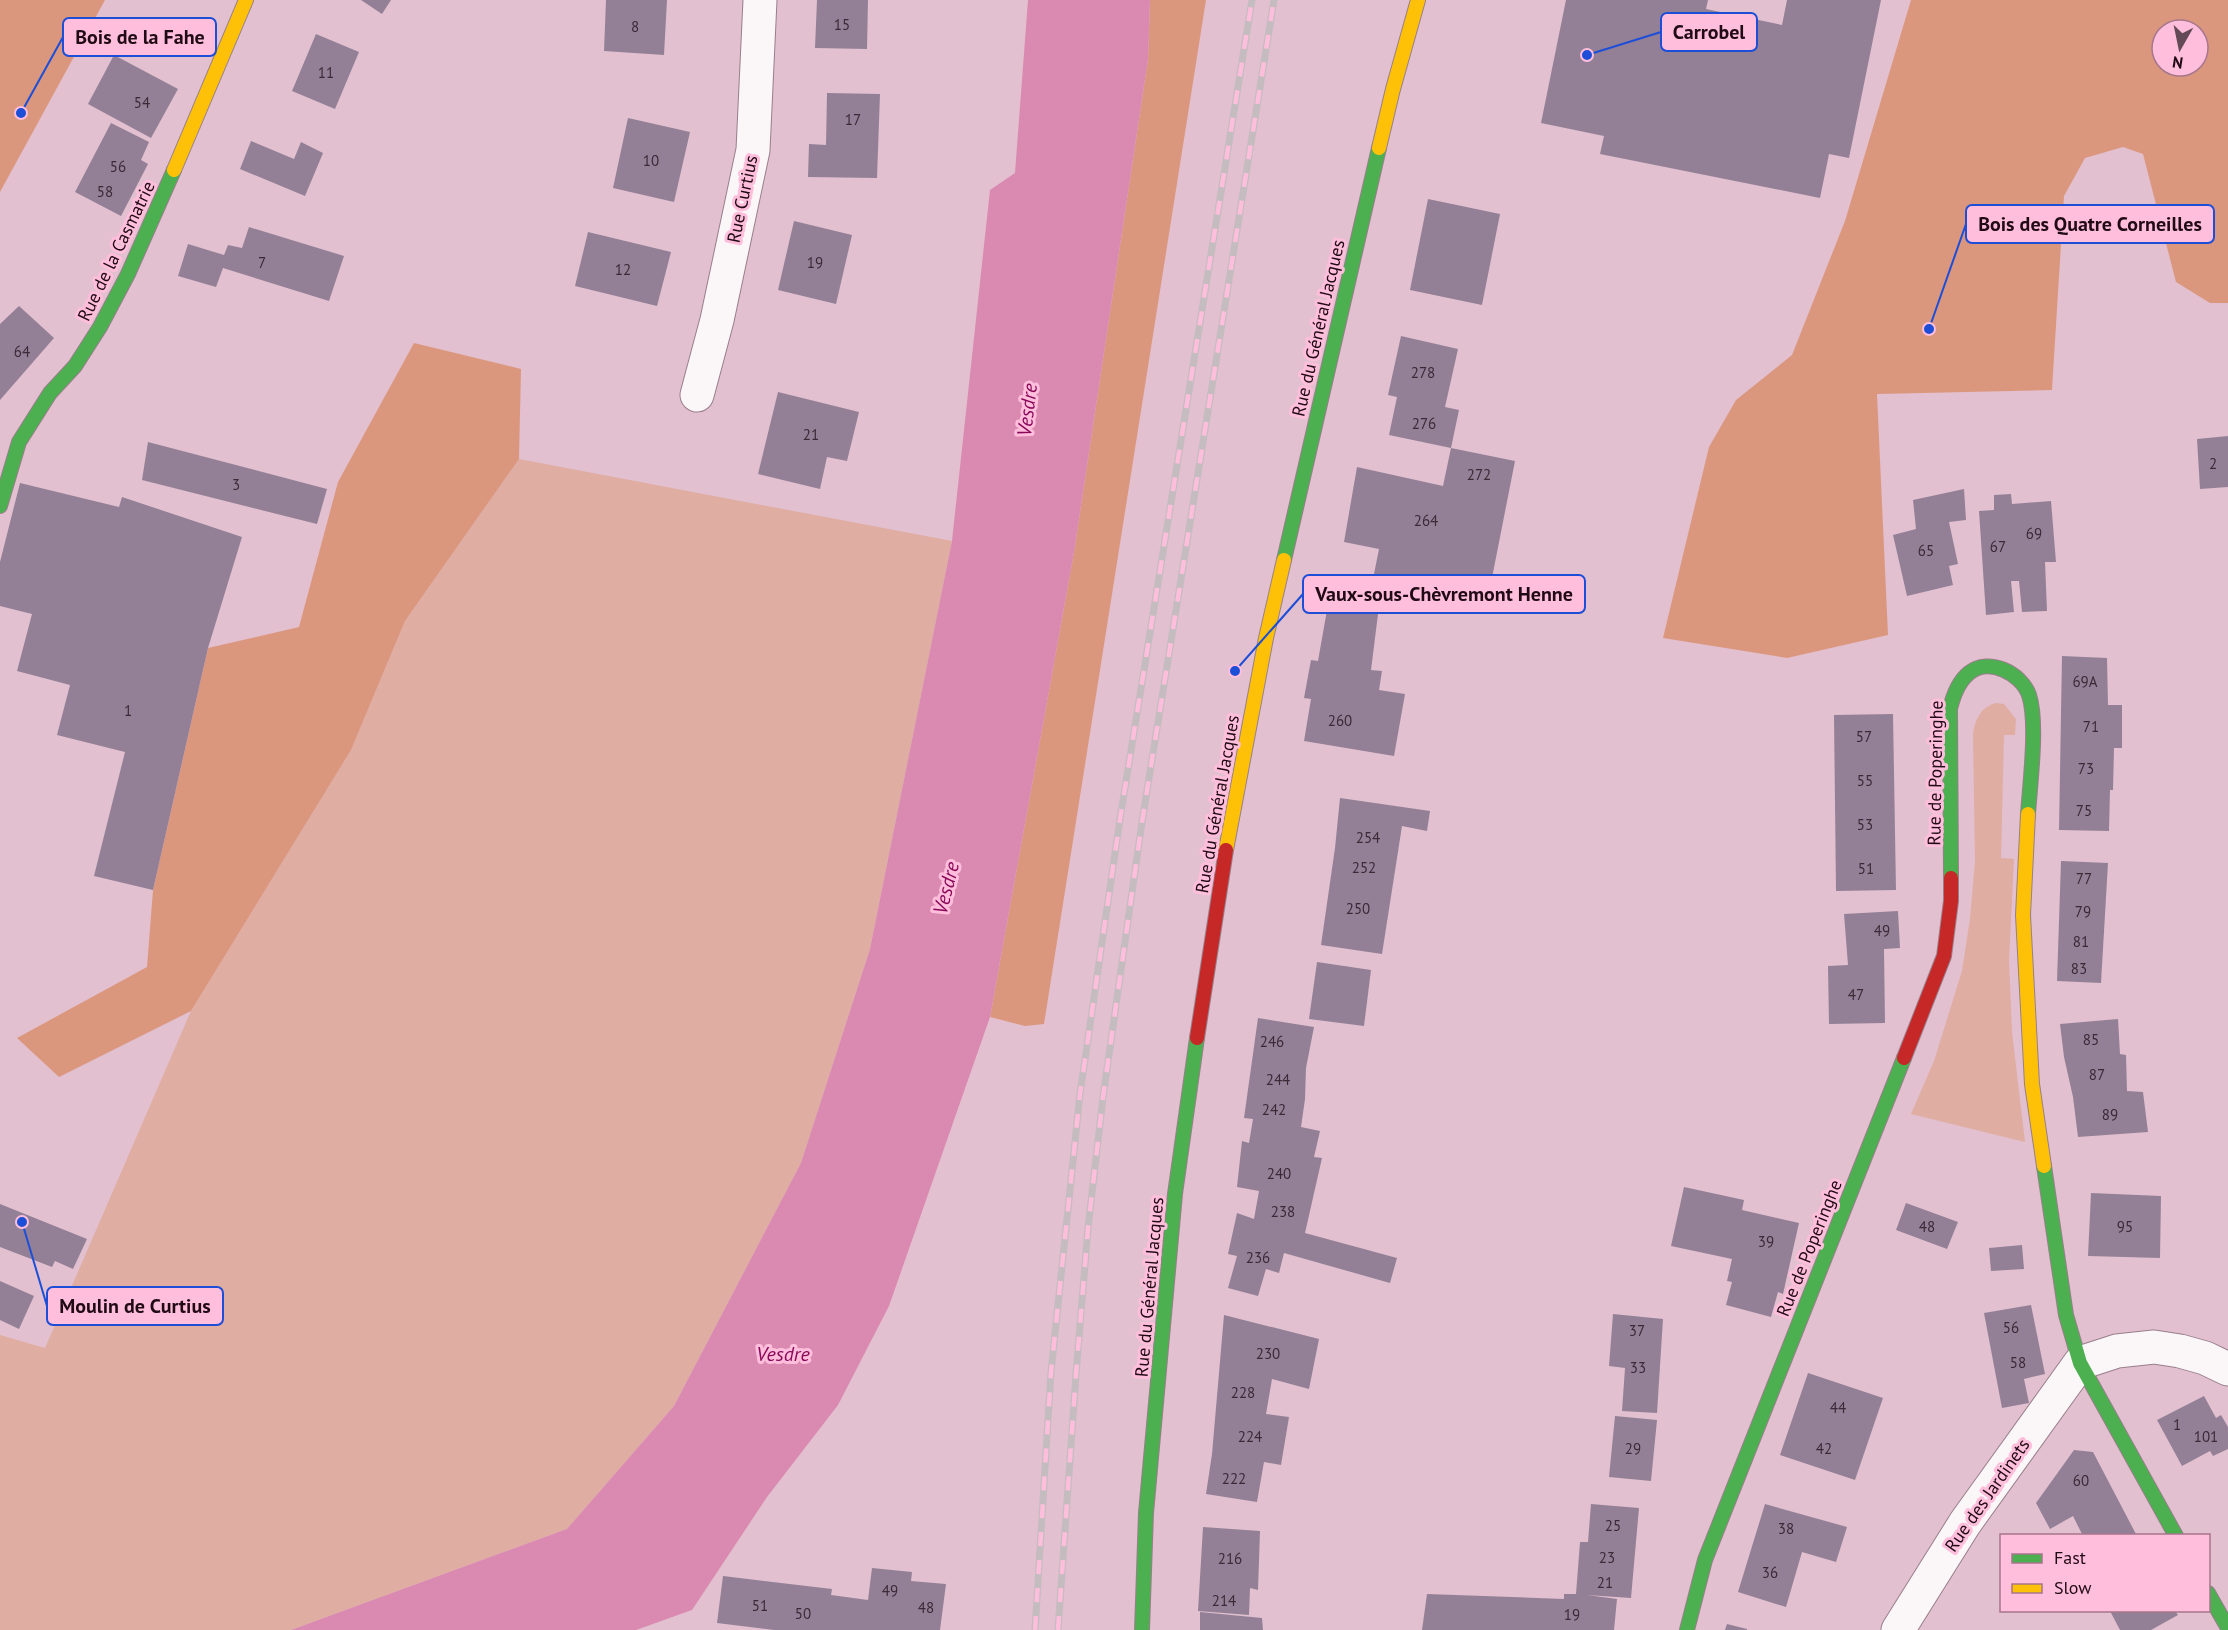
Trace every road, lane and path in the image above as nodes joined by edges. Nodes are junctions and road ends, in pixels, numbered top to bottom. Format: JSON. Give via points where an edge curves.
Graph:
{"nodes":[{"id":1,"x":246,"y":0,"type":"edge"},
{"id":2,"x":760,"y":0,"type":"edge"},
{"id":3,"x":1418,"y":0,"type":"edge"},
{"id":4,"x":697,"y":395,"type":"dead end"},
{"id":5,"x":0,"y":506,"type":"edge"},
{"id":6,"x":2080,"y":1363,"type":"junction"},
{"id":7,"x":2228,"y":1369,"type":"edge"},
{"id":8,"x":2175,"y":1534,"type":"edge"},
{"id":9,"x":2210,"y":1596,"type":"edge"},
{"id":10,"x":2228,"y":1628,"type":"edge"},
{"id":11,"x":1142,"y":1630,"type":"edge"},
{"id":12,"x":1686,"y":1630,"type":"edge"},
{"id":13,"x":1898,"y":1630,"type":"edge"}],
"edges":[{"from":1,"to":5,"type":"street","name":"Rue de la Casmatrie","via":[[128,274],[75,366],[50,393],[19,442]]},
{"from":2,"to":4,"type":"street","name":"Rue Curtius","via":[[753,150]]},
{"from":3,"to":11,"type":"street","name":"Rue du Général Jacques","via":[[1385,124],[1266,638],[1218,895],[1176,1194],[1146,1513]]},
{"from":6,"to":7,"type":"street","via":[[2117,1351],[2154,1347],[2205,1358]]},
{"from":6,"to":8,"type":"street","name":"Rue de Poperinghe"},
{"from":6,"to":12,"type":"street","name":"Rue de Poperinghe","via":[[2066,1315],[2032,1084],[2023,915],[2033,716],[2028,692],[2012,675],[1984,667],[1972,670],[1963,680],[1954,692],[1950,709],[1951,901],[1944,956],[1705,1560]]},
{"from":6,"to":13,"type":"street","name":"Rue des Jardinets","via":[[1965,1523]]},
{"from":9,"to":10,"type":"street"}]}
